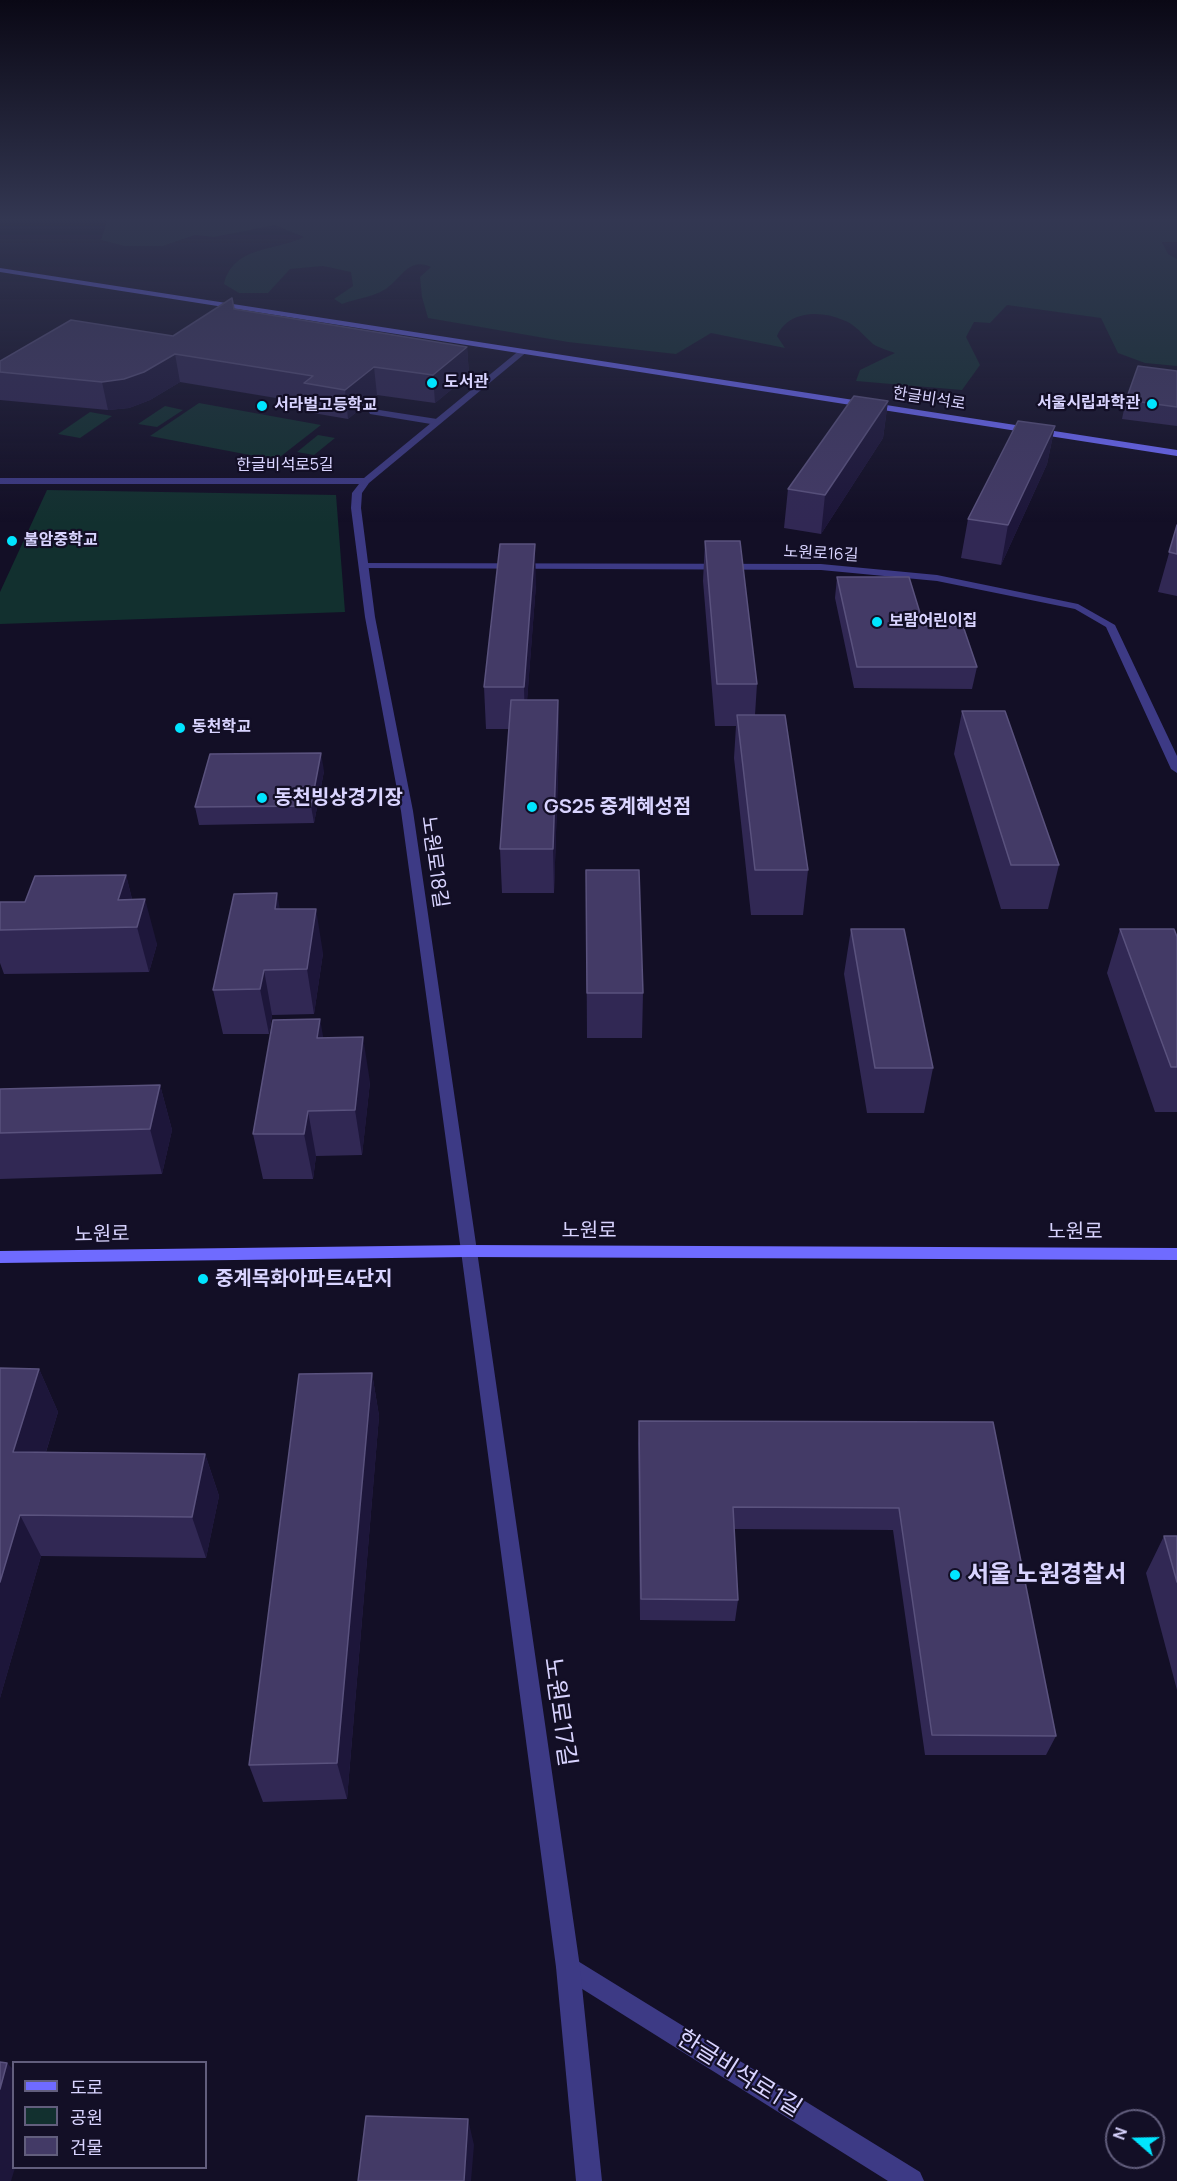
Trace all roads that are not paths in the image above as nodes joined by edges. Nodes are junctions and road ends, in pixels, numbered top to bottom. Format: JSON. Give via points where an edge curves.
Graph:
{"nodes":[{"id":1,"x":322,"y":320,"type":"edge"},
{"id":2,"x":524,"y":351,"type":"junction"},
{"id":3,"x":373,"y":412,"type":"edge"},
{"id":4,"x":437,"y":422,"type":"junction"},
{"id":5,"x":1177,"y":453,"type":"edge"},
{"id":6,"x":0,"y":481,"type":"edge"},
{"id":7,"x":366,"y":481,"type":"junction"},
{"id":8,"x":364,"y":565,"type":"junction"},
{"id":9,"x":1177,"y":769,"type":"edge"},
{"id":10,"x":469,"y":1251,"type":"junction"},
{"id":11,"x":1177,"y":1254,"type":"edge"},
{"id":12,"x":0,"y":1257,"type":"edge"},
{"id":13,"x":568,"y":1967,"type":"junction"},
{"id":14,"x":589,"y":2181,"type":"edge"},
{"id":15,"x":911,"y":2181,"type":"edge"}],
"edges":[{"from":1,"to":2,"type":"main road","name":"한글비석로"},
{"from":2,"to":4,"type":"street"},
{"from":2,"to":5,"type":"main road","name":"한글비석로"},
{"from":3,"to":4,"type":"street"},
{"from":4,"to":7,"type":"street"},
{"from":6,"to":7,"type":"street","name":"한글비석로5길"},
{"from":7,"to":8,"type":"street","name":"노원로18길","via":[[357,493],[356,508]]},
{"from":8,"to":9,"type":"street","name":"노원로16길","via":[[821,567],[937,578],[1078,607],[1110,625]]},
{"from":8,"to":10,"type":"street","name":"노원로18길","via":[[387,717],[407,811]]},
{"from":10,"to":11,"type":"main road","name":"노원로"},
{"from":10,"to":12,"type":"main road","name":"노원로"},
{"from":10,"to":13,"type":"street","name":"노원로17길"},
{"from":13,"to":14,"type":"street","name":"노원로17길"},
{"from":13,"to":15,"type":"street","name":"한글비석로1길"}]}
